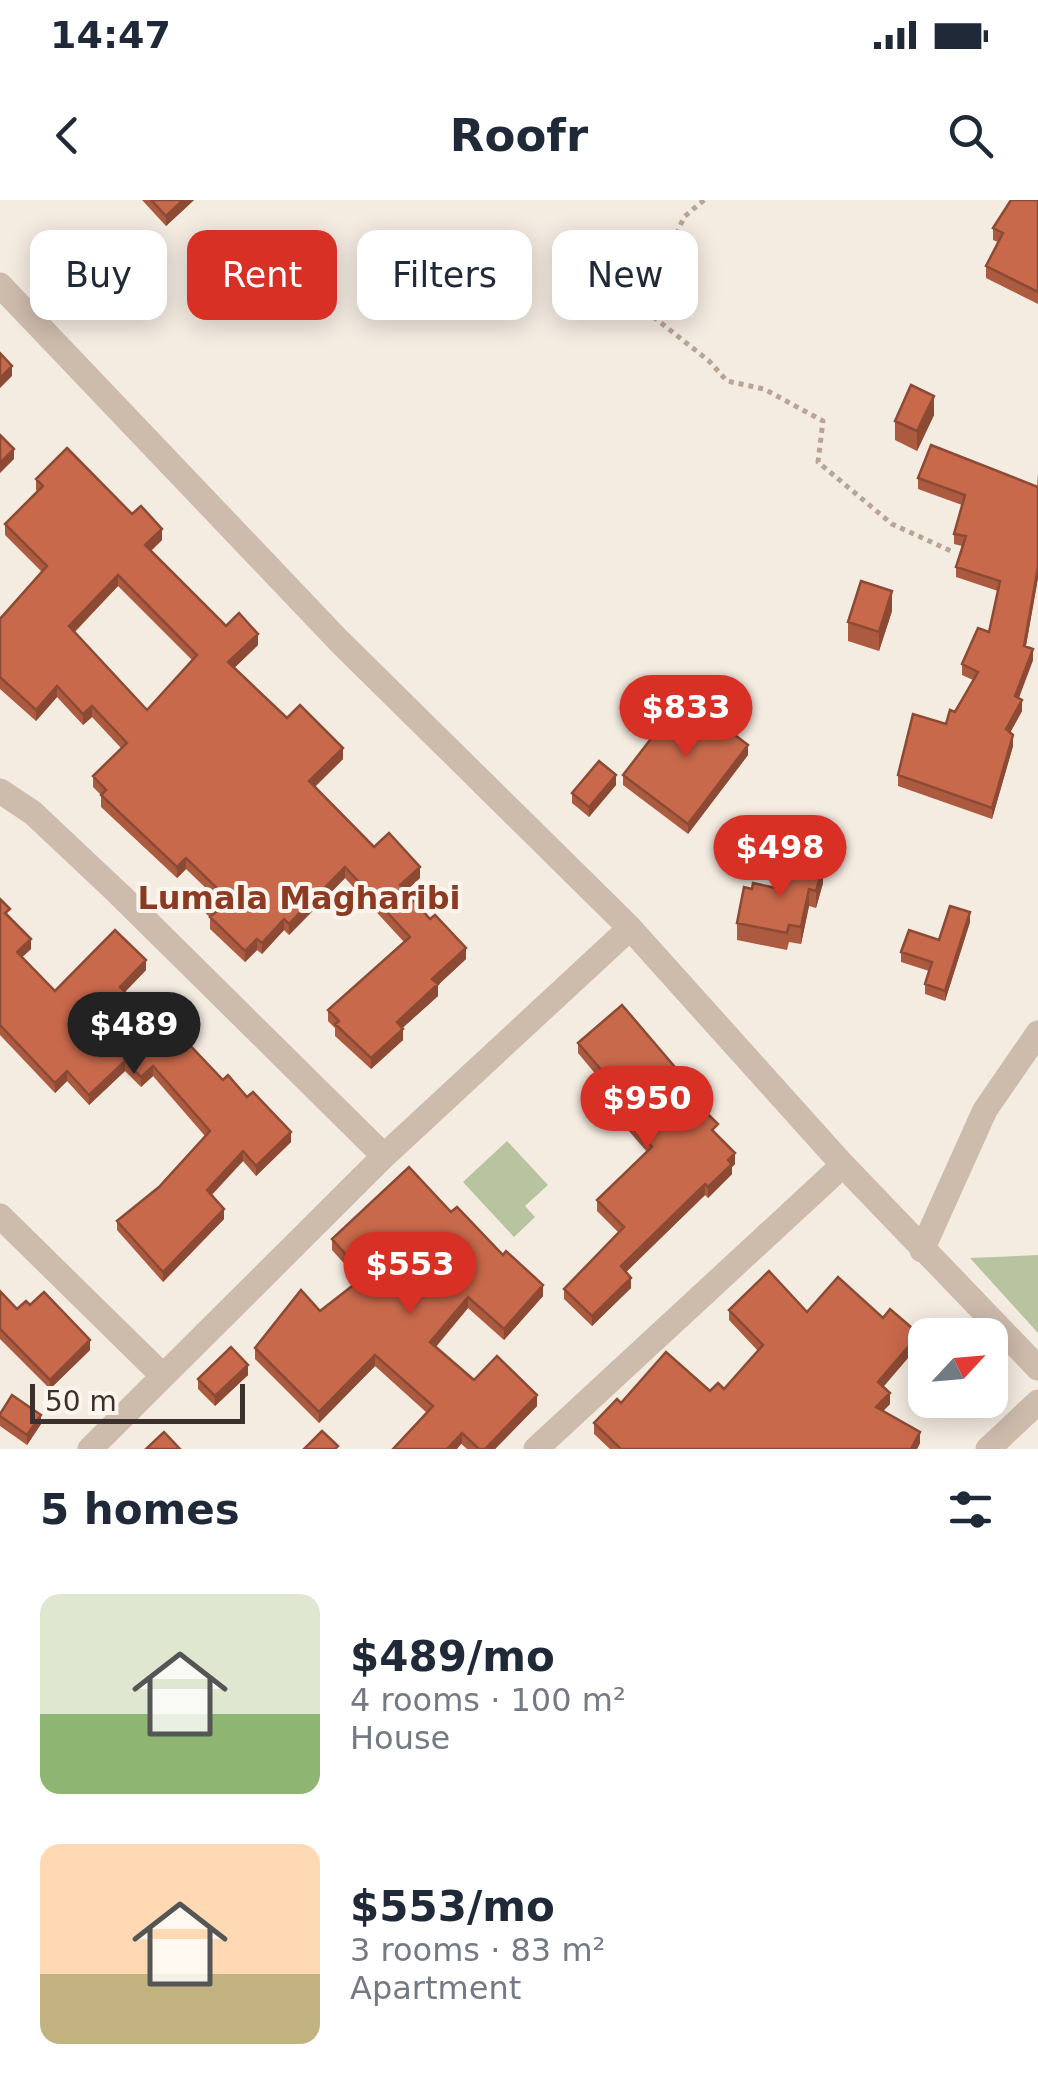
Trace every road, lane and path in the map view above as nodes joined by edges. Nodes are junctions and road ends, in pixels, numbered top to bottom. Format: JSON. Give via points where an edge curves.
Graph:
{"nodes":[{"id":1,"x":704,"y":200,"type":"edge"},
{"id":2,"x":0,"y":285,"type":"edge"},
{"id":3,"x":950,"y":552,"type":"dead end"},
{"id":4,"x":0,"y":791,"type":"edge"},
{"id":5,"x":630,"y":928,"type":"junction"},
{"id":6,"x":1038,"y":1033,"type":"edge"},
{"id":7,"x":384,"y":1156,"type":"junction"},
{"id":8,"x":843,"y":1165,"type":"junction"},
{"id":9,"x":0,"y":1216,"type":"edge"},
{"id":10,"x":922,"y":1250,"type":"junction"},
{"id":11,"x":1038,"y":1368,"type":"edge"},
{"id":12,"x":162,"y":1375,"type":"junction"},
{"id":13,"x":1038,"y":1402,"type":"edge"},
{"id":14,"x":90,"y":1449,"type":"edge"},
{"id":15,"x":536,"y":1449,"type":"edge"},
{"id":16,"x":988,"y":1449,"type":"edge"}],
"edges":[{"from":1,"to":3,"type":"path","via":[[684,217],[673,242],[610,304],[636,303],[727,381],[764,389],[823,421],[818,462],[892,524]]},
{"from":2,"to":5,"type":"street","via":[[326,627]]},
{"from":4,"to":7,"type":"street","via":[[34,813]]},
{"from":5,"to":7,"type":"street"},
{"from":5,"to":8,"type":"street"},
{"from":6,"to":10,"type":"street","via":[[985,1110]]},
{"from":7,"to":12,"type":"street"},
{"from":8,"to":10,"type":"street"},
{"from":8,"to":15,"type":"street"},
{"from":9,"to":12,"type":"street"},
{"from":10,"to":11,"type":"street"},
{"from":12,"to":14,"type":"street"},
{"from":13,"to":16,"type":"street"}]}
